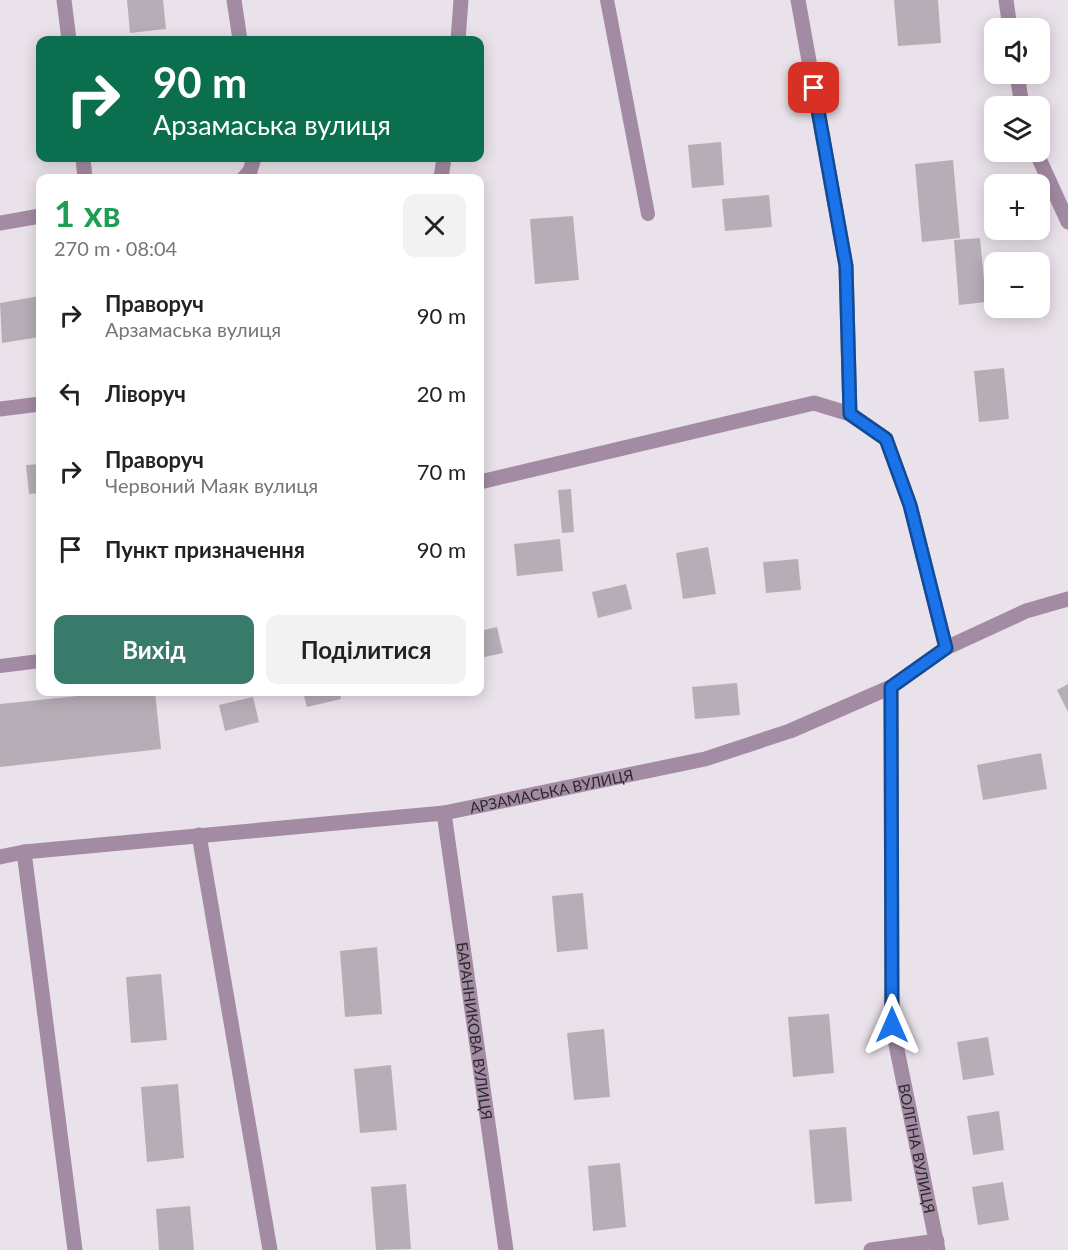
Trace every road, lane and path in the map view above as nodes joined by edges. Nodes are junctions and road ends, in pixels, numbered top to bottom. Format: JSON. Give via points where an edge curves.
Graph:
{"nodes":[{"id":1,"x":64,"y":0,"type":"edge"},
{"id":2,"x":234,"y":0,"type":"edge"},
{"id":3,"x":461,"y":0,"type":"edge"},
{"id":4,"x":607,"y":0,"type":"edge"},
{"id":5,"x":798,"y":0,"type":"edge"},
{"id":6,"x":1006,"y":0,"type":"edge"},
{"id":7,"x":1009,"y":18,"type":"edge"},
{"id":8,"x":68,"y":36,"type":"edge"},
{"id":9,"x":239,"y":36,"type":"edge"},
{"id":10,"x":458,"y":36,"type":"edge"},
{"id":11,"x":1041,"y":162,"type":"edge"},
{"id":12,"x":648,"y":214,"type":"dead end"},
{"id":13,"x":36,"y":217,"type":"edge"},
{"id":14,"x":1068,"y":222,"type":"edge"},
{"id":15,"x":0,"y":223,"type":"edge"},
{"id":16,"x":36,"y":404,"type":"edge"},
{"id":17,"x":0,"y":409,"type":"edge"},
{"id":18,"x":850,"y":414,"type":"junction"},
{"id":19,"x":484,"y":481,"type":"edge"},
{"id":20,"x":1068,"y":598,"type":"edge"},
{"id":21,"x":946,"y":648,"type":"junction"},
{"id":22,"x":36,"y":662,"type":"edge"},
{"id":23,"x":0,"y":666,"type":"edge"},
{"id":24,"x":891,"y":687,"type":"junction"},
{"id":25,"x":444,"y":813,"type":"junction"},
{"id":26,"x":199,"y":835,"type":"junction"},
{"id":27,"x":24,"y":852,"type":"junction"},
{"id":28,"x":0,"y":857,"type":"edge"},
{"id":29,"x":937,"y":1245,"type":"edge"},
{"id":30,"x":75,"y":1250,"type":"edge"},
{"id":31,"x":270,"y":1250,"type":"edge"},
{"id":32,"x":506,"y":1250,"type":"edge"},
{"id":33,"x":871,"y":1250,"type":"edge"}],
"edges":[{"from":1,"to":8,"type":"street"},
{"from":2,"to":9,"type":"street"},
{"from":3,"to":10,"type":"street"},
{"from":4,"to":12,"type":"lane"},
{"from":5,"to":18,"type":"street","via":[[846,266]]},
{"from":6,"to":7,"type":"street"},
{"from":11,"to":14,"type":"street"},
{"from":13,"to":15,"type":"street"},
{"from":16,"to":17,"type":"street"},
{"from":18,"to":19,"type":"street","via":[[814,403]]},
{"from":18,"to":21,"type":"street","via":[[886,439],[910,505]]},
{"from":20,"to":21,"type":"street","name":"АРЗАМАСЬКА ВУЛИЦЯ","via":[[1026,611]]},
{"from":21,"to":24,"type":"street","name":"АРЗАМАСЬКА ВУЛИЦЯ"},
{"from":22,"to":23,"type":"lane"},
{"from":24,"to":25,"type":"street","name":"АРЗАМАСЬКА ВУЛИЦЯ","via":[[790,731],[705,759]]},
{"from":24,"to":29,"type":"street","name":"ВОЛГІНА ВУЛИЦЯ","via":[[892,1025]]},
{"from":25,"to":26,"type":"street","name":"АРЗАМАСЬКА ВУЛИЦЯ"},
{"from":25,"to":32,"type":"street","name":"БАРАННИКОВА ВУЛИЦЯ"},
{"from":26,"to":27,"type":"street","name":"АРЗАМАСЬКА ВУЛИЦЯ"},
{"from":26,"to":31,"type":"street"},
{"from":27,"to":28,"type":"street","name":"АРЗАМАСЬКА ВУЛИЦЯ"},
{"from":27,"to":30,"type":"street"},
{"from":29,"to":33,"type":"street"}]}
